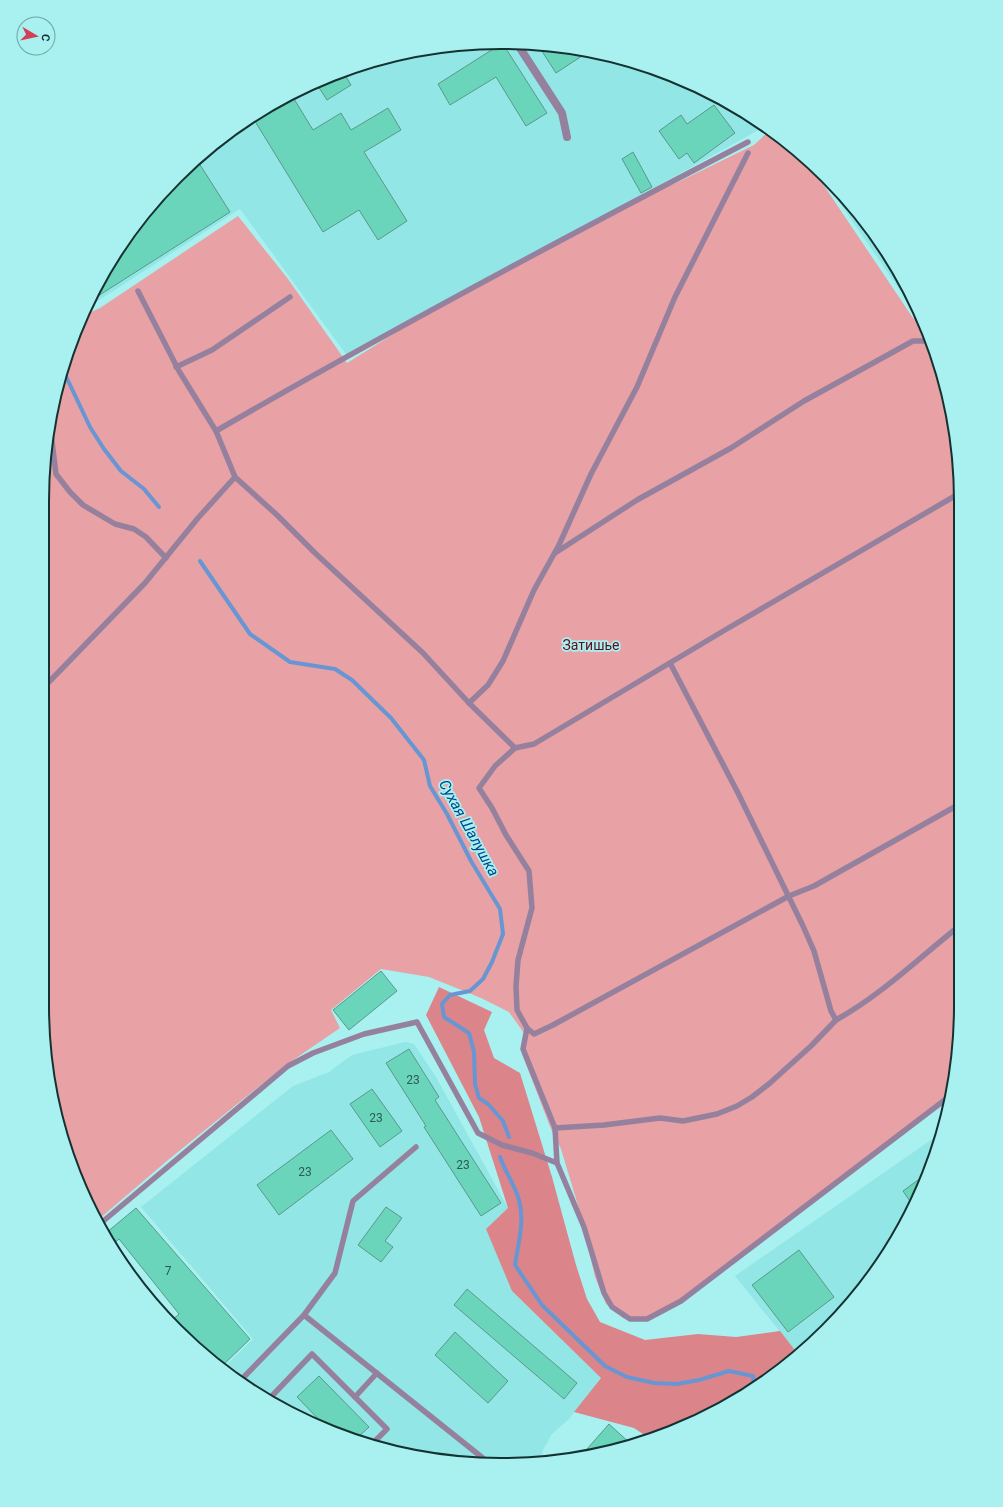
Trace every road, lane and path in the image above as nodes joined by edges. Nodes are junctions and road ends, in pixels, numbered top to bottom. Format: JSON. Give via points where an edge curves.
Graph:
{"nodes":[{"id":1,"x":522,"y":50,"type":"edge"},
{"id":2,"x":567,"y":137,"type":"dead end"},
{"id":3,"x":748,"y":142,"type":"dead end"},
{"id":4,"x":748,"y":153,"type":"dead end"},
{"id":5,"x":138,"y":291,"type":"dead end"},
{"id":6,"x":290,"y":298,"type":"dead end"},
{"id":7,"x":925,"y":341,"type":"edge"},
{"id":8,"x":176,"y":366,"type":"junction"},
{"id":9,"x":216,"y":431,"type":"junction"},
{"id":10,"x":53,"y":446,"type":"edge"},
{"id":11,"x":235,"y":477,"type":"junction"},
{"id":12,"x":954,"y":497,"type":"edge"},
{"id":13,"x":554,"y":553,"type":"junction"},
{"id":14,"x":166,"y":558,"type":"junction"},
{"id":15,"x":670,"y":663,"type":"junction"},
{"id":16,"x":49,"y":682,"type":"edge"},
{"id":17,"x":469,"y":703,"type":"junction"},
{"id":18,"x":515,"y":748,"type":"junction"},
{"id":19,"x":954,"y":807,"type":"edge"},
{"id":20,"x":789,"y":896,"type":"junction"},
{"id":21,"x":954,"y":930,"type":"edge"},
{"id":22,"x":836,"y":1020,"type":"junction"},
{"id":23,"x":526,"y":1028,"type":"junction"},
{"id":24,"x":944,"y":1101,"type":"edge"},
{"id":25,"x":555,"y":1128,"type":"junction"},
{"id":26,"x":416,"y":1147,"type":"dead end"},
{"id":27,"x":557,"y":1163,"type":"junction"},
{"id":28,"x":104,"y":1221,"type":"edge"},
{"id":29,"x":304,"y":1315,"type":"junction"},
{"id":30,"x":377,"y":1373,"type":"junction"},
{"id":31,"x":244,"y":1377,"type":"edge"},
{"id":32,"x":272,"y":1395,"type":"edge"},
{"id":33,"x":355,"y":1397,"type":"junction"},
{"id":34,"x":376,"y":1440,"type":"edge"},
{"id":35,"x":482,"y":1457,"type":"edge"}],
"edges":[{"from":1,"to":2,"type":"street","via":[[562,113]]},
{"from":3,"to":9,"type":"lane","via":[[435,308]]},
{"from":4,"to":13,"type":"lane","via":[[675,297],[637,387],[591,474]]},
{"from":5,"to":8,"type":"lane"},
{"from":6,"to":8,"type":"lane","via":[[212,350]]},
{"from":7,"to":13,"type":"lane","via":[[913,341],[804,401],[731,448],[637,500]]},
{"from":8,"to":9,"type":"lane"},
{"from":9,"to":11,"type":"lane"},
{"from":10,"to":14,"type":"lane","via":[[56,474],[83,505],[115,524],[134,529],[146,537]]},
{"from":11,"to":14,"type":"lane"},
{"from":11,"to":17,"type":"lane","via":[[423,653]]},
{"from":12,"to":15,"type":"lane"},
{"from":13,"to":17,"type":"lane","via":[[534,590],[503,661],[488,685]]},
{"from":14,"to":16,"type":"lane"},
{"from":15,"to":18,"type":"lane","via":[[534,744]]},
{"from":15,"to":20,"type":"lane"},
{"from":17,"to":18,"type":"lane"},
{"from":18,"to":23,"type":"lane","via":[[495,766],[479,788],[529,871],[532,908],[518,960],[516,986],[517,1010]]},
{"from":19,"to":20,"type":"lane","via":[[820,883]]},
{"from":20,"to":22,"type":"lane","via":[[814,951]]},
{"from":20,"to":23,"type":"lane","via":[[534,1034]]},
{"from":21,"to":22,"type":"lane","via":[[885,987]]},
{"from":22,"to":25,"type":"lane","via":[[770,1083],[752,1097],[717,1114],[682,1120],[660,1118]]},
{"from":23,"to":25,"type":"lane","via":[[523,1049]]},
{"from":24,"to":27,"type":"lane","via":[[681,1301],[647,1318],[630,1319],[612,1307],[604,1293],[584,1227]]},
{"from":25,"to":27,"type":"lane"},
{"from":26,"to":29,"type":"lane","via":[[353,1201],[334,1273]]},
{"from":27,"to":28,"type":"lane","via":[[502,1145],[478,1132],[417,1022],[364,1034],[313,1053],[288,1066]]},
{"from":29,"to":30,"type":"lane"},
{"from":29,"to":31,"type":"lane"},
{"from":30,"to":33,"type":"lane"},
{"from":30,"to":35,"type":"lane"},
{"from":32,"to":33,"type":"lane","via":[[312,1354]]},
{"from":33,"to":34,"type":"lane","via":[[387,1429]]}]}
